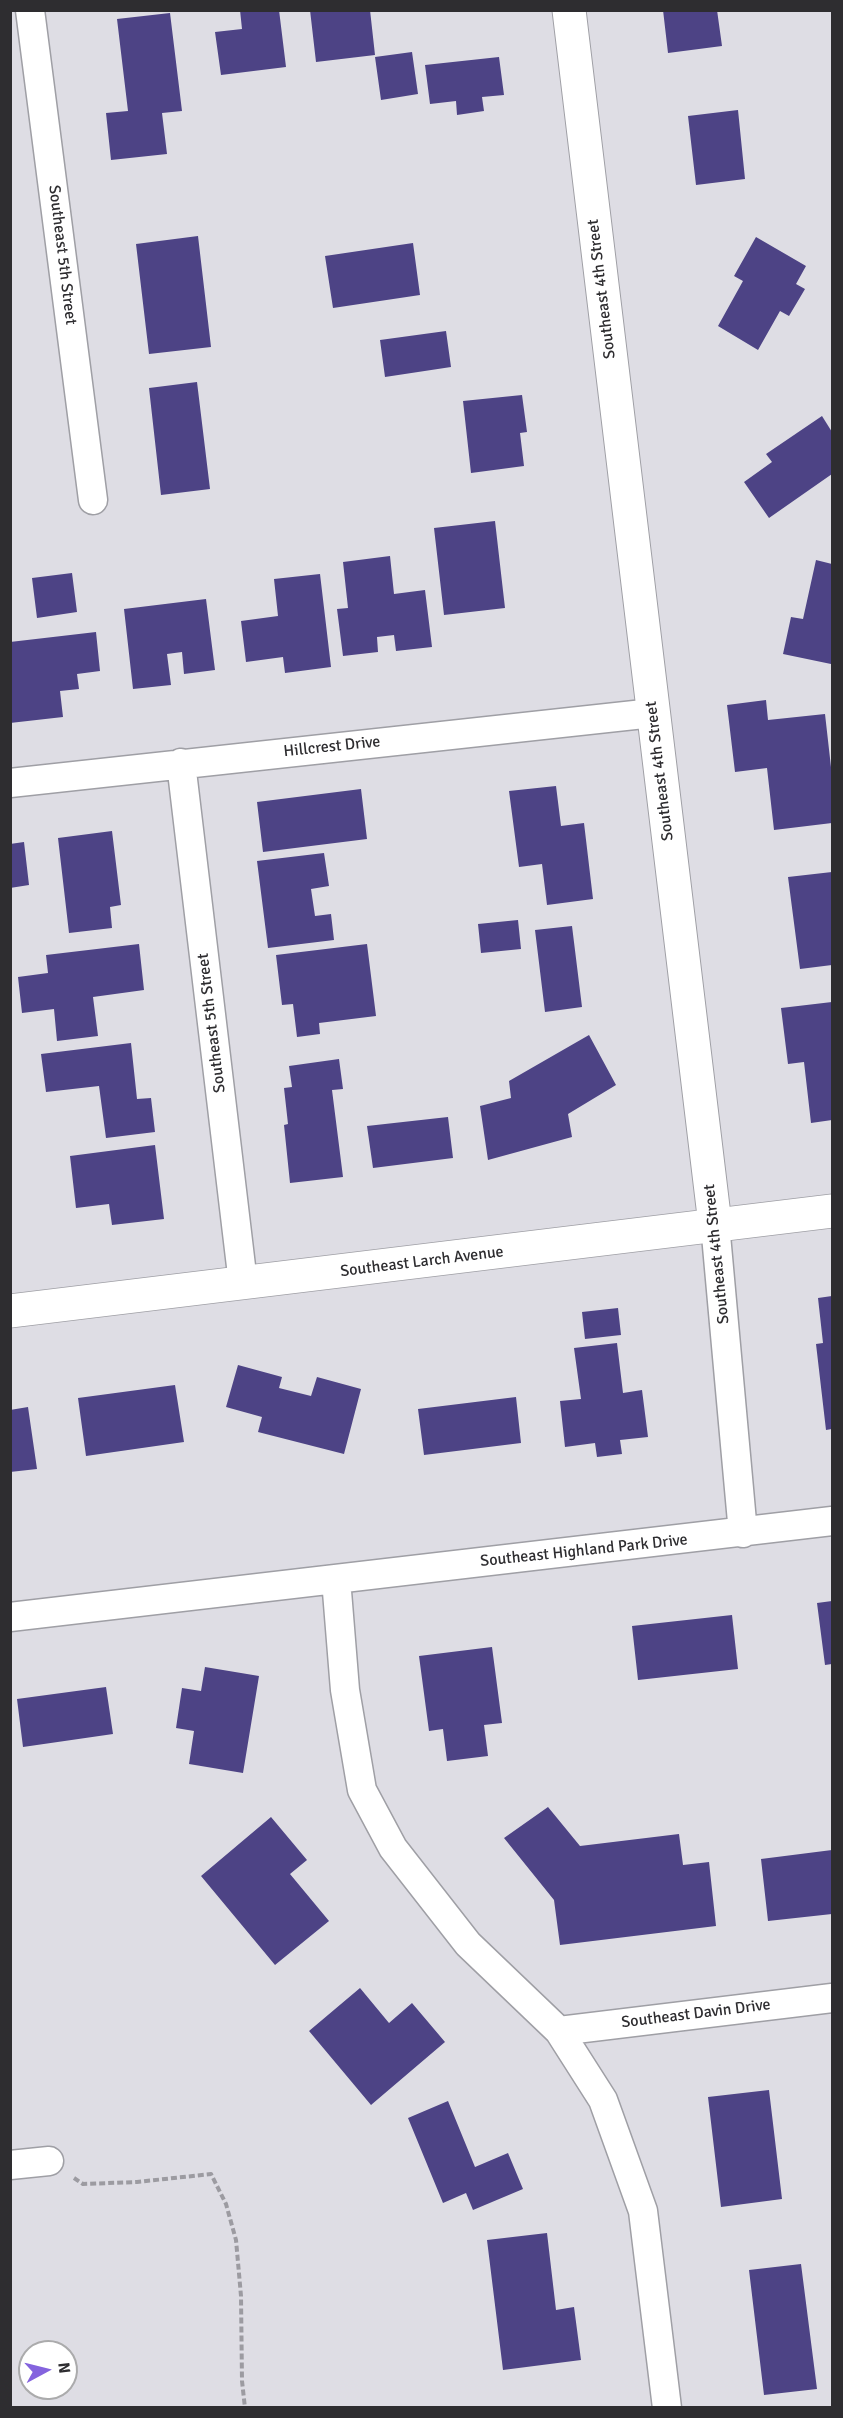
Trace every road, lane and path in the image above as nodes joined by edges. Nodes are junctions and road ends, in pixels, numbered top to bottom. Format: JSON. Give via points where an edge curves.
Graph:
{"nodes":[{"id":1,"x":30,"y":10,"type":"edge"},
{"id":2,"x":569,"y":10,"type":"edge"},
{"id":3,"x":93,"y":500,"type":"dead end"},
{"id":4,"x":653,"y":713,"type":"junction"},
{"id":5,"x":181,"y":763,"type":"junction"},
{"id":6,"x":10,"y":783,"type":"edge"},
{"id":7,"x":832,"y":1211,"type":"edge"},
{"id":8,"x":715,"y":1224,"type":"junction"},
{"id":9,"x":243,"y":1283,"type":"junction"},
{"id":10,"x":10,"y":1311,"type":"edge"},
{"id":11,"x":832,"y":1521,"type":"edge"},
{"id":12,"x":743,"y":1533,"type":"junction"},
{"id":13,"x":336,"y":1579,"type":"junction"},
{"id":14,"x":10,"y":1617,"type":"edge"},
{"id":15,"x":832,"y":1998,"type":"edge"},
{"id":16,"x":560,"y":2031,"type":"junction"},
{"id":17,"x":49,"y":2161,"type":"joint"},
{"id":18,"x":10,"y":2165,"type":"edge"},
{"id":19,"x":245,"y":2408,"type":"edge"},
{"id":20,"x":667,"y":2408,"type":"edge"}],
"edges":[{"from":1,"to":3,"type":"street","name":"Southeast 5th Street"},
{"from":2,"to":4,"type":"street","name":"Southeast 4th Street"},
{"from":4,"to":5,"type":"street","name":"Hillcrest Drive"},
{"from":4,"to":8,"type":"street","name":"Southeast 4th Street"},
{"from":5,"to":6,"type":"street","name":"Hillcrest Drive"},
{"from":5,"to":9,"type":"street","name":"Southeast 5th Street"},
{"from":7,"to":8,"type":"street","name":"Southeast Larch Avenue"},
{"from":8,"to":9,"type":"street","name":"Southeast Larch Avenue"},
{"from":8,"to":12,"type":"street","name":"Southeast 4th Street"},
{"from":9,"to":10,"type":"street","name":"Southeast Larch Avenue"},
{"from":11,"to":12,"type":"street","name":"Southeast Highland Park Drive"},
{"from":12,"to":13,"type":"street","name":"Southeast Highland Park Drive"},
{"from":13,"to":14,"type":"street","name":"Southeast Highland Park Drive"},
{"from":13,"to":16,"type":"street","via":[[345,1690],[362,1790],[393,1848],[468,1944]]},
{"from":15,"to":16,"type":"street","name":"Southeast Davin Drive"},
{"from":16,"to":20,"type":"street","via":[[603,2100],[643,2211]]},
{"from":17,"to":18,"type":"street"},
{"from":17,"to":19,"type":"path","via":[[83,2184],[211,2174],[236,2240]]}]}
